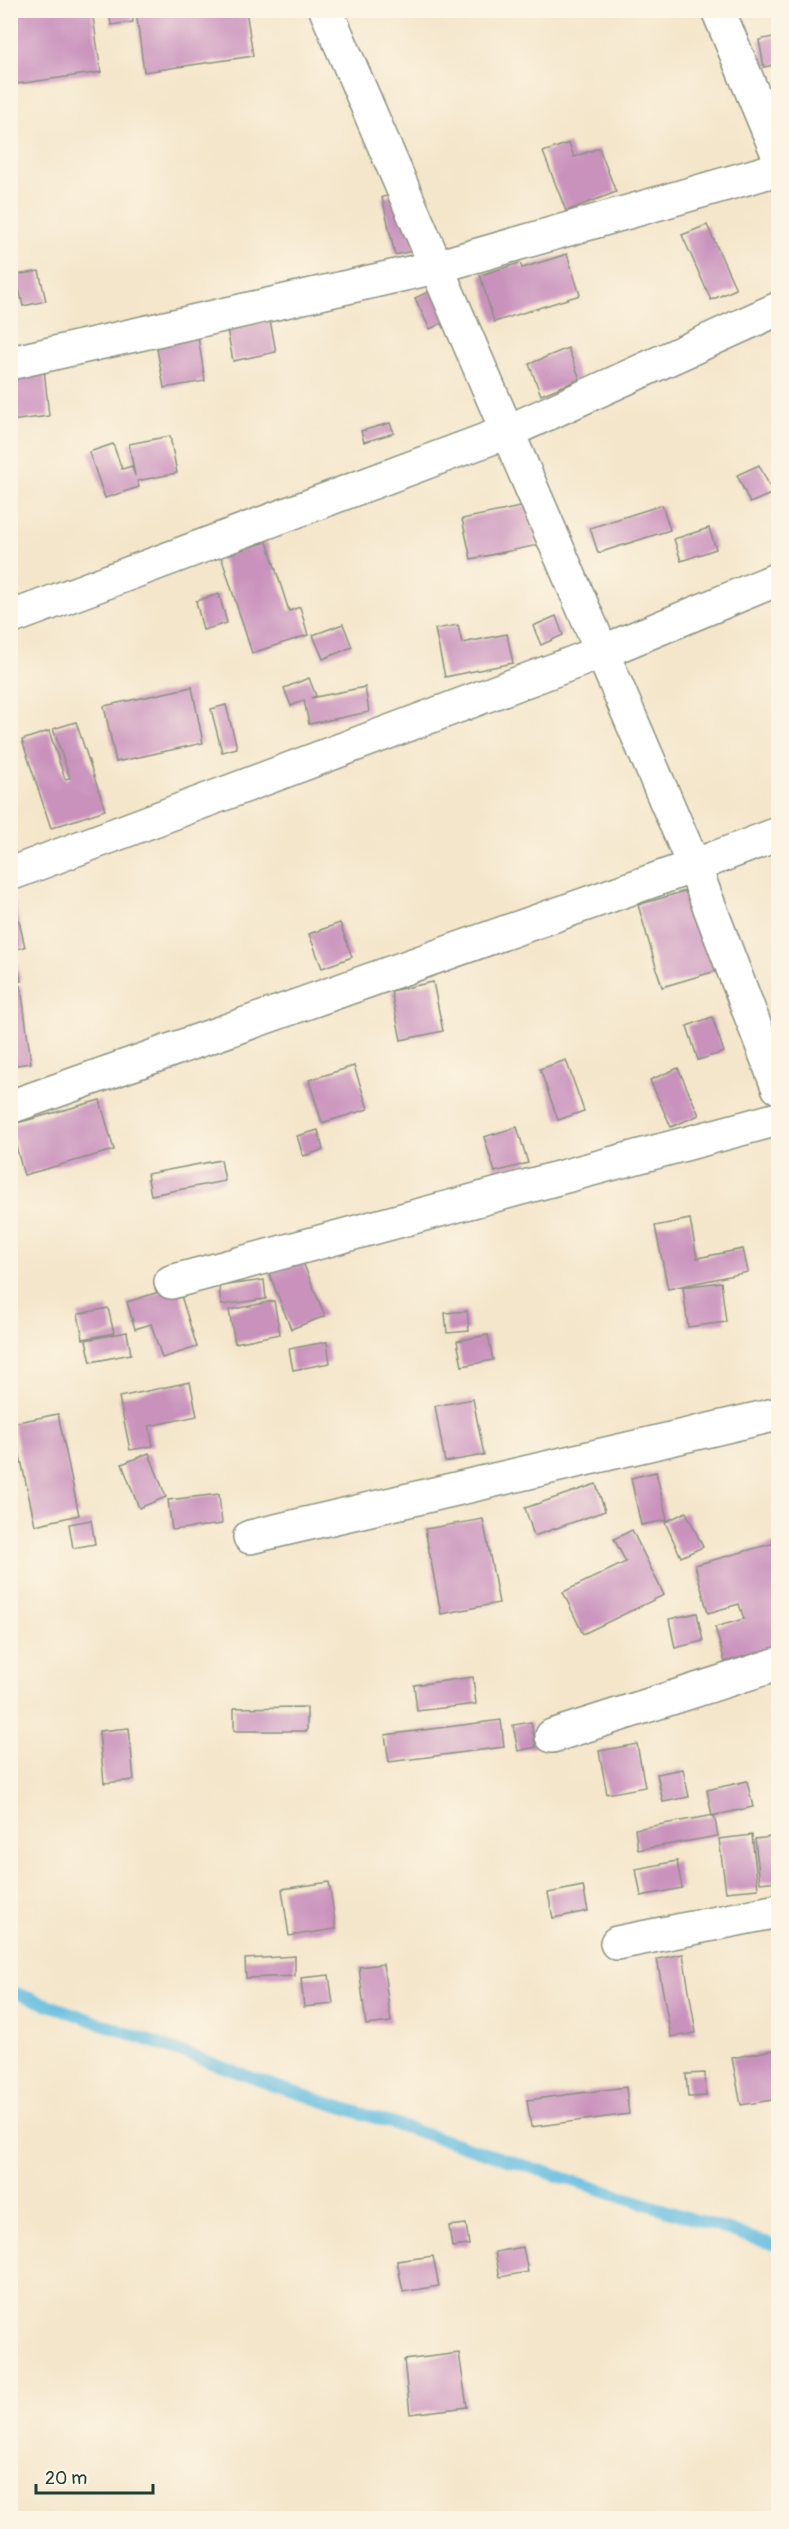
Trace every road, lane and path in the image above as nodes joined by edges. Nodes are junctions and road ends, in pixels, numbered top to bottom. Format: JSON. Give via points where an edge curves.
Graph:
{"nodes":[{"id":1,"x":326,"y":10,"type":"edge"},
{"id":2,"x":717,"y":10,"type":"edge"},
{"id":3,"x":778,"y":154,"type":"edge"},
{"id":4,"x":778,"y":169,"type":"edge"},
{"id":5,"x":436,"y":267,"type":"junction"},
{"id":6,"x":778,"y":309,"type":"edge"},
{"id":7,"x":10,"y":363,"type":"edge"},
{"id":8,"x":507,"y":432,"type":"junction"},
{"id":9,"x":778,"y":579,"type":"edge"},
{"id":10,"x":10,"y":618,"type":"edge"},
{"id":11,"x":602,"y":652,"type":"junction"},
{"id":12,"x":778,"y":834,"type":"edge"},
{"id":13,"x":694,"y":866,"type":"junction"},
{"id":14,"x":10,"y":874,"type":"edge"},
{"id":15,"x":778,"y":1087,"type":"edge"},
{"id":16,"x":10,"y":1107,"type":"edge"},
{"id":17,"x":778,"y":1119,"type":"edge"},
{"id":18,"x":171,"y":1282,"type":"dead end"},
{"id":19,"x":778,"y":1414,"type":"edge"},
{"id":20,"x":250,"y":1537,"type":"dead end"},
{"id":21,"x":778,"y":1664,"type":"edge"},
{"id":22,"x":552,"y":1736,"type":"dead end"},
{"id":23,"x":778,"y":1911,"type":"edge"},
{"id":24,"x":616,"y":1943,"type":"dead end"}],
"edges":[{"from":1,"to":5,"type":"street"},
{"from":2,"to":3,"type":"street"},
{"from":4,"to":5,"type":"street"},
{"from":5,"to":7,"type":"street"},
{"from":5,"to":8,"type":"street"},
{"from":6,"to":8,"type":"street"},
{"from":8,"to":10,"type":"street"},
{"from":8,"to":11,"type":"street"},
{"from":9,"to":11,"type":"street"},
{"from":11,"to":13,"type":"street"},
{"from":11,"to":14,"type":"street"},
{"from":12,"to":13,"type":"street"},
{"from":13,"to":15,"type":"street"},
{"from":13,"to":16,"type":"street"},
{"from":17,"to":18,"type":"street"},
{"from":19,"to":20,"type":"street"},
{"from":21,"to":22,"type":"street"},
{"from":23,"to":24,"type":"street"}]}
